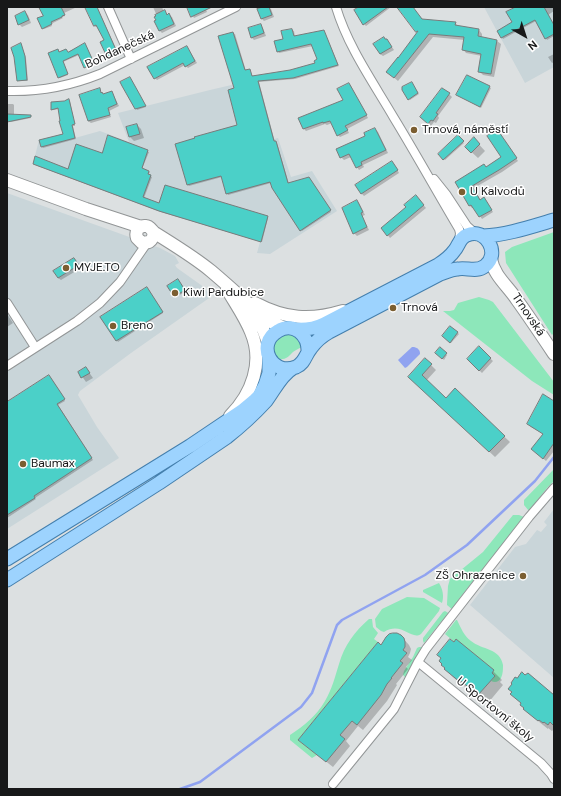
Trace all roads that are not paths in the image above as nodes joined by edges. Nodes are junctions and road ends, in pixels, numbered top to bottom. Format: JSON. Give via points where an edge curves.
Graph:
{"nodes":[{"id":1,"x":108,"y":7,"type":"edge"},
{"id":2,"x":236,"y":7,"type":"edge"},
{"id":3,"x":336,"y":7,"type":"edge"},
{"id":4,"x":130,"y":59,"type":"junction"},
{"id":5,"x":7,"y":91,"type":"edge"},
{"id":6,"x":417,"y":156,"type":"junction"},
{"id":7,"x":7,"y":180,"type":"edge"},
{"id":8,"x":554,"y":220,"type":"edge"},
{"id":9,"x":521,"y":229,"type":"junction"},
{"id":10,"x":479,"y":235,"type":"junction"},
{"id":11,"x":144,"y":236,"type":"junction"},
{"id":12,"x":458,"y":245,"type":"junction"},
{"id":13,"x":491,"y":255,"type":"junction"},
{"id":14,"x":467,"y":268,"type":"junction"},
{"id":15,"x":481,"y":269,"type":"junction"},
{"id":16,"x":499,"y":278,"type":"junction"},
{"id":17,"x":222,"y":281,"type":"junction"},
{"id":18,"x":7,"y":303,"type":"edge"},
{"id":19,"x":363,"y":304,"type":"junction"},
{"id":20,"x":290,"y":328,"type":"junction"},
{"id":21,"x":268,"y":342,"type":"junction"},
{"id":22,"x":35,"y":347,"type":"junction"},
{"id":23,"x":308,"y":352,"type":"junction"},
{"id":24,"x":554,"y":354,"type":"edge"},
{"id":25,"x":269,"y":357,"type":"junction"},
{"id":26,"x":7,"y":366,"type":"edge"},
{"id":27,"x":293,"y":368,"type":"junction"},
{"id":28,"x":216,"y":429,"type":"junction"},
{"id":29,"x":554,"y":488,"type":"edge"},
{"id":30,"x":7,"y":559,"type":"edge"},
{"id":31,"x":7,"y":580,"type":"edge"},
{"id":32,"x":418,"y":662,"type":"junction"},
{"id":33,"x":554,"y":778,"type":"edge"},
{"id":34,"x":333,"y":784,"type":"dead end"}],
"edges":[{"from":1,"to":4,"type":"street"},
{"from":2,"to":4,"type":"street","name":"Bohdanečská"},
{"from":3,"to":6,"type":"street","via":[[352,47]]},
{"from":4,"to":5,"type":"street","name":"Bohdanečská","via":[[74,83],[43,90]]},
{"from":6,"to":10,"type":"street","via":[[467,226]]},
{"from":6,"to":12,"type":"street","via":[[459,229]]},
{"from":7,"to":11,"type":"street","via":[[86,209]]},
{"from":8,"to":9,"type":"main road"},
{"from":9,"to":10,"type":"main road","via":[[500,235]]},
{"from":9,"to":13,"type":"main road","via":[[503,240]]},
{"from":10,"to":12,"type":"main road","via":[[467,235]]},
{"from":10,"to":13,"type":"main road","via":[[489,243]]},
{"from":11,"to":17,"type":"street","via":[[176,246]]},
{"from":11,"to":22,"type":"street","via":[[131,265],[114,289],[90,311]]},
{"from":12,"to":14,"type":"main road","via":[[457,259]]},
{"from":12,"to":19,"type":"main road","via":[[449,257],[438,265]]},
{"from":13,"to":15,"type":"main road","via":[[488,263]]},
{"from":13,"to":16,"type":"street","name":"Trnovská","via":[[493,268]]},
{"from":14,"to":15,"type":"main road"},
{"from":14,"to":23,"type":"main road","via":[[440,274],[329,332],[320,337]]},
{"from":15,"to":16,"type":"street","name":"Trnovská"},
{"from":16,"to":24,"type":"street","name":"Trnovská","via":[[517,299]]},
{"from":17,"to":19,"type":"street","via":[[273,312],[295,317],[337,313]]},
{"from":17,"to":20,"type":"street","via":[[267,320]]},
{"from":17,"to":21,"type":"street","via":[[260,326]]},
{"from":17,"to":28,"type":"street","via":[[251,331],[256,346],[257,362],[254,378],[243,400]]},
{"from":18,"to":22,"type":"street"},
{"from":19,"to":20,"type":"main road","via":[[318,327],[306,330]]},
{"from":20,"to":21,"type":"main road","via":[[276,331]]},
{"from":20,"to":23,"type":"main road","via":[[305,338]]},
{"from":21,"to":25,"type":"main road"},
{"from":22,"to":26,"type":"street"},
{"from":23,"to":27,"type":"main road","via":[[301,364]]},
{"from":25,"to":27,"type":"main road","via":[[279,367]]},
{"from":25,"to":28,"type":"main road","via":[[267,379],[259,396],[242,412]]},
{"from":27,"to":31,"type":"main road","via":[[283,376],[257,411],[227,437]]},
{"from":28,"to":30,"type":"main road"},
{"from":29,"to":32,"type":"street"},
{"from":32,"to":33,"type":"street","name":"U Sportovní školy","via":[[541,763]]},
{"from":32,"to":34,"type":"street","via":[[394,709]]}]}
